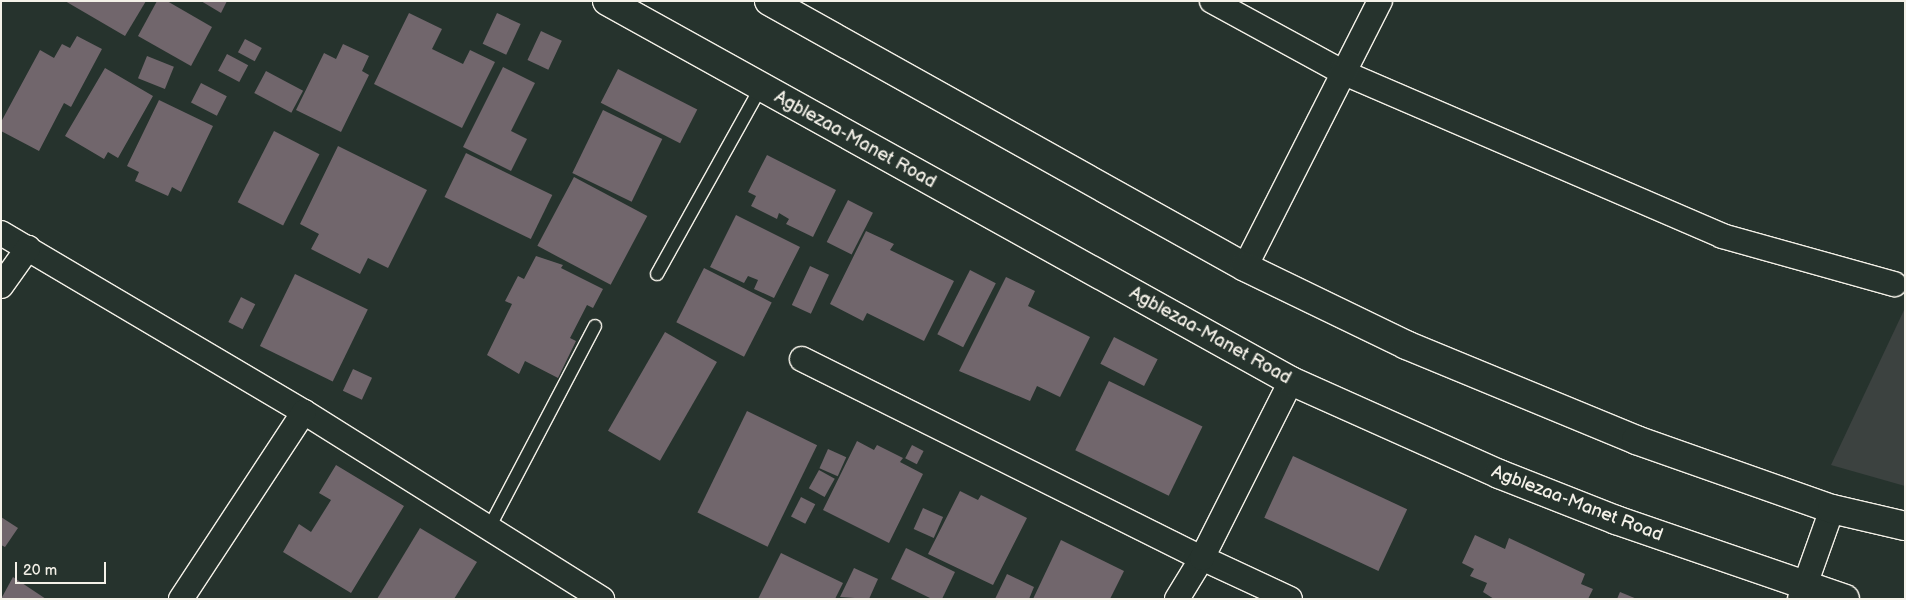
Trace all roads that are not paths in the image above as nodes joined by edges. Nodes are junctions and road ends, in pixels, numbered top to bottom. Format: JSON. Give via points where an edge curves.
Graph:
{"nodes":[{"id":1,"x":607,"y":1,"type":"edge"},
{"id":2,"x":769,"y":1,"type":"edge"},
{"id":3,"x":1212,"y":1,"type":"edge"},
{"id":4,"x":1380,"y":1,"type":"edge"},
{"id":5,"x":1342,"y":72,"type":"junction"},
{"id":6,"x":761,"y":87,"type":"junction"},
{"id":7,"x":1,"y":233,"type":"edge"},
{"id":8,"x":28,"y":248,"type":"junction"},
{"id":9,"x":1245,"y":267,"type":"junction"},
{"id":10,"x":657,"y":274,"type":"dead end"},
{"id":11,"x":1894,"y":284,"type":"dead end"},
{"id":12,"x":1,"y":286,"type":"edge"},
{"id":13,"x":595,"y":326,"type":"dead end"},
{"id":14,"x":802,"y":359,"type":"dead end"},
{"id":15,"x":1291,"y":381,"type":"junction"},
{"id":16,"x":304,"y":412,"type":"junction"},
{"id":17,"x":1832,"y":509,"type":"junction"},
{"id":18,"x":1905,"y":526,"type":"edge"},
{"id":19,"x":489,"y":528,"type":"junction"},
{"id":20,"x":1202,"y":558,"type":"junction"},
{"id":21,"x":570,"y":591,"type":"edge"},
{"id":22,"x":1802,"y":593,"type":"edge"},
{"id":23,"x":181,"y":599,"type":"edge"},
{"id":24,"x":602,"y":599,"type":"edge"},
{"id":25,"x":1177,"y":599,"type":"edge"},
{"id":26,"x":1290,"y":599,"type":"edge"},
{"id":27,"x":1845,"y":599,"type":"edge"}],
"edges":[{"from":1,"to":6,"type":"main road","name":"Agblezaa-Manet Road"},
{"from":2,"to":9,"type":"main road"},
{"from":3,"to":5,"type":"street"},
{"from":4,"to":5,"type":"street"},
{"from":5,"to":9,"type":"street"},
{"from":5,"to":11,"type":"street","via":[[1722,236]]},
{"from":6,"to":10,"type":"lane"},
{"from":6,"to":15,"type":"main road","name":"Agblezaa-Manet Road"},
{"from":7,"to":8,"type":"street"},
{"from":8,"to":12,"type":"street"},
{"from":8,"to":16,"type":"street"},
{"from":9,"to":17,"type":"main road","via":[[1406,345],[1544,404]]},
{"from":13,"to":19,"type":"lane"},
{"from":14,"to":20,"type":"street"},
{"from":15,"to":20,"type":"street"},
{"from":15,"to":22,"type":"main road","name":"Agblezaa-Manet Road","via":[[1499,474]]},
{"from":16,"to":19,"type":"street"},
{"from":16,"to":23,"type":"street"},
{"from":17,"to":18,"type":"main road"},
{"from":17,"to":22,"type":"street"},
{"from":19,"to":21,"type":"street"},
{"from":20,"to":25,"type":"street"},
{"from":20,"to":26,"type":"street"},
{"from":21,"to":24,"type":"street"},
{"from":22,"to":27,"type":"main road","name":"Agblezaa-Manet Road"}]}
